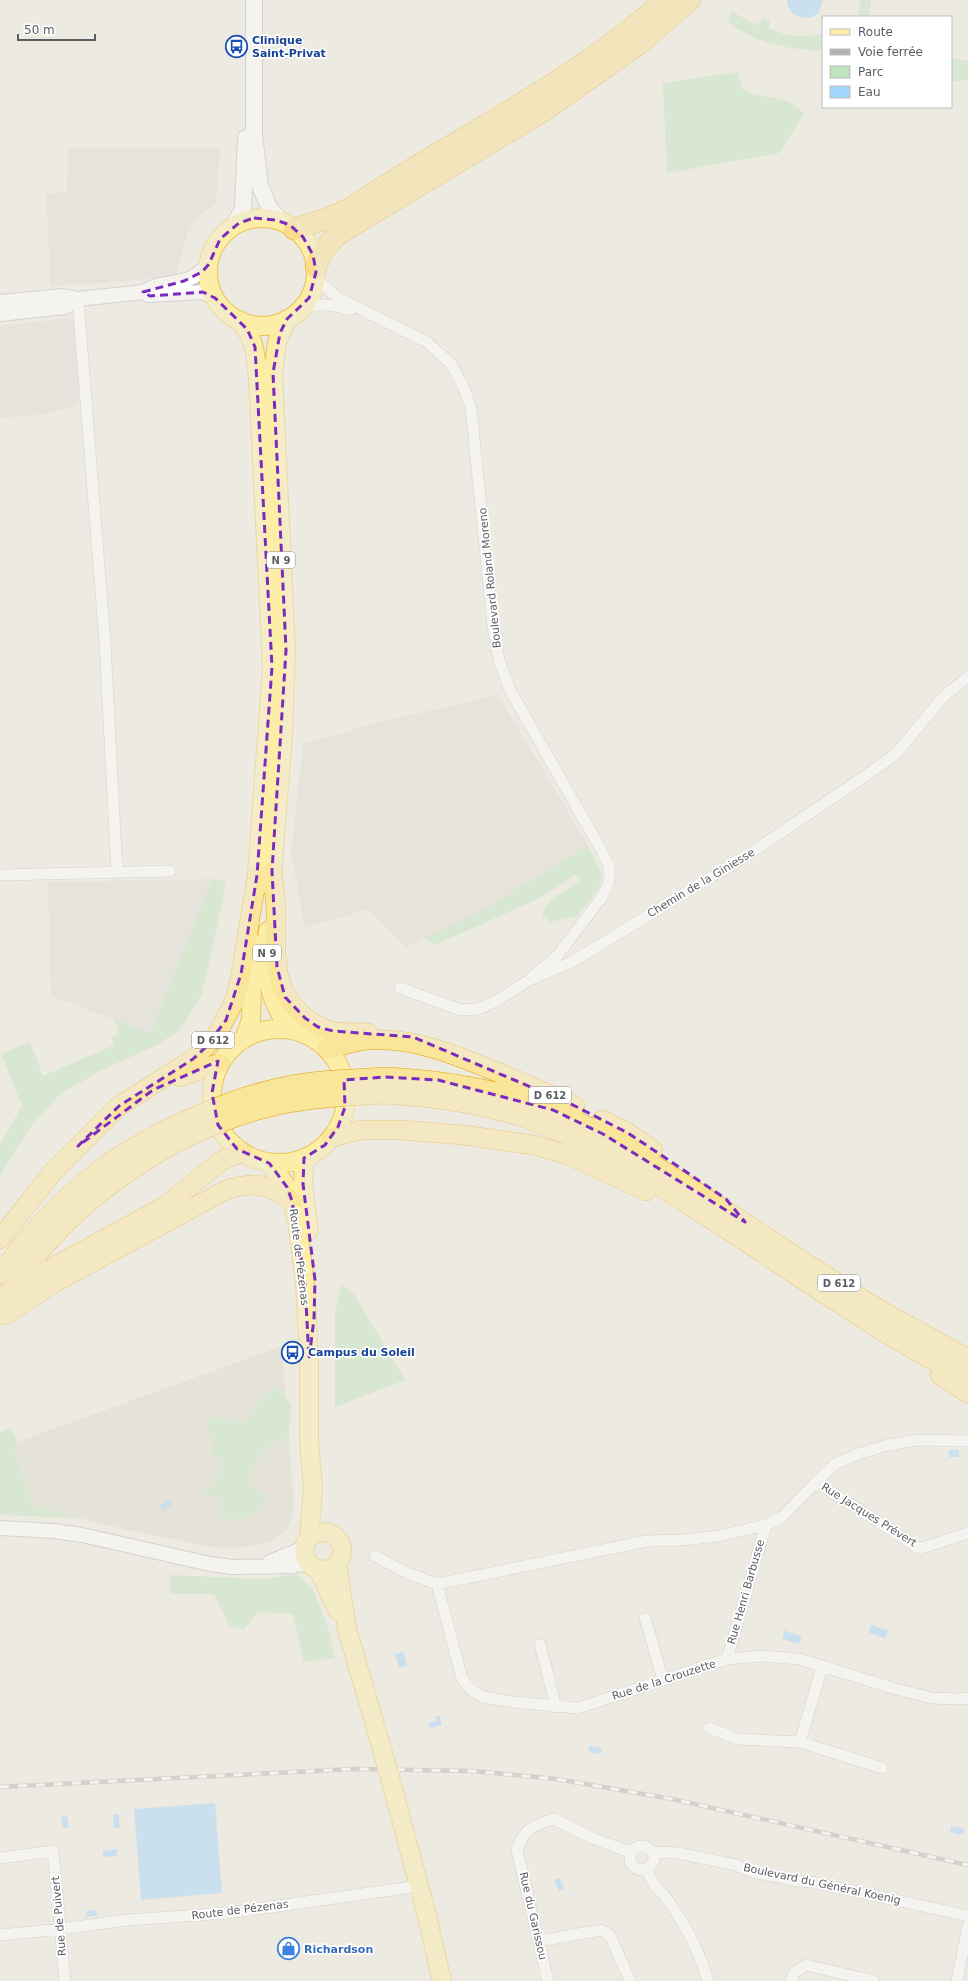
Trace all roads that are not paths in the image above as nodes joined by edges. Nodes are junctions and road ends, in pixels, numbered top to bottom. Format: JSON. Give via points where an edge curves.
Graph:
{"nodes":[{"id":1,"x":247,"y":0,"type":"edge"},
{"id":2,"x":254,"y":0,"type":"edge"},
{"id":3,"x":665,"y":0,"type":"edge"},
{"id":4,"x":690,"y":0,"type":"edge"},
{"id":5,"x":288,"y":225,"type":"junction"},
{"id":6,"x":234,"y":226,"type":"junction"},
{"id":7,"x":209,"y":264,"type":"junction"},
{"id":8,"x":316,"y":272,"type":"junction"},
{"id":9,"x":143,"y":292,"type":"junction"},
{"id":10,"x":215,"y":298,"type":"junction"},
{"id":11,"x":78,"y":299,"type":"junction"},
{"id":12,"x":0,"y":302,"type":"edge"},
{"id":13,"x":302,"y":307,"type":"junction"},
{"id":14,"x":0,"y":314,"type":"edge"},
{"id":15,"x":370,"y":315,"type":"junction"},
{"id":16,"x":287,"y":319,"type":"junction"},
{"id":17,"x":239,"y":320,"type":"junction"},
{"id":18,"x":968,"y":677,"type":"edge"},
{"id":19,"x":170,"y":871,"type":"dead end"},
{"id":20,"x":117,"y":873,"type":"junction"},
{"id":21,"x":265,"y":873,"type":"junction"},
{"id":22,"x":0,"y":876,"type":"edge"},
{"id":23,"x":529,"y":980,"type":"junction"},
{"id":24,"x":400,"y":988,"type":"dead end"},
{"id":25,"x":291,"y":1030,"type":"junction"},
{"id":26,"x":244,"y":1039,"type":"junction"},
{"id":27,"x":327,"y":1049,"type":"junction"},
{"id":28,"x":436,"y":1049,"type":"junction"},
{"id":29,"x":220,"y":1062,"type":"junction"},
{"id":30,"x":384,"y":1085,"type":"junction"},
{"id":31,"x":331,"y":1138,"type":"junction"},
{"id":32,"x":164,"y":1139,"type":"junction"},
{"id":33,"x":78,"y":1146,"type":"junction"},
{"id":34,"x":243,"y":1153,"type":"junction"},
{"id":35,"x":304,"y":1158,"type":"junction"},
{"id":36,"x":269,"y":1163,"type":"junction"},
{"id":37,"x":292,"y":1201,"type":"junction"},
{"id":38,"x":745,"y":1222,"type":"junction"},
{"id":39,"x":0,"y":1239,"type":"edge"},
{"id":40,"x":748,"y":1243,"type":"junction"},
{"id":41,"x":0,"y":1274,"type":"edge"},
{"id":42,"x":812,"y":1285,"type":"junction"},
{"id":43,"x":2,"y":1314,"type":"edge"},
{"id":44,"x":966,"y":1357,"type":"edge"},
{"id":45,"x":308,"y":1359,"type":"junction"},
{"id":46,"x":968,"y":1377,"type":"edge"},
{"id":47,"x":968,"y":1393,"type":"edge"},
{"id":48,"x":968,"y":1441,"type":"edge"},
{"id":49,"x":816,"y":1482,"type":"junction"},
{"id":50,"x":313,"y":1488,"type":"junction"},
{"id":51,"x":766,"y":1525,"type":"junction"},
{"id":52,"x":0,"y":1528,"type":"edge"},
{"id":53,"x":329,"y":1533,"type":"junction"},
{"id":54,"x":968,"y":1533,"type":"edge"},
{"id":55,"x":310,"y":1555,"type":"junction"},
{"id":56,"x":375,"y":1556,"type":"dead end"},
{"id":57,"x":337,"y":1564,"type":"junction"},
{"id":58,"x":438,"y":1584,"type":"junction"},
{"id":59,"x":645,"y":1618,"type":"dead end"},
{"id":60,"x":347,"y":1629,"type":"junction"},
{"id":61,"x":540,"y":1644,"type":"dead end"},
{"id":62,"x":727,"y":1659,"type":"junction"},
{"id":63,"x":822,"y":1667,"type":"junction"},
{"id":64,"x":663,"y":1680,"type":"junction"},
{"id":65,"x":968,"y":1698,"type":"edge"},
{"id":66,"x":556,"y":1707,"type":"junction"},
{"id":67,"x":709,"y":1728,"type":"dead end"},
{"id":68,"x":800,"y":1742,"type":"junction"},
{"id":69,"x":882,"y":1768,"type":"dead end"},
{"id":70,"x":630,"y":1852,"type":"junction"},
{"id":71,"x":653,"y":1852,"type":"junction"},
{"id":72,"x":0,"y":1858,"type":"edge"},
{"id":73,"x":646,"y":1869,"type":"junction"},
{"id":74,"x":419,"y":1886,"type":"junction"},
{"id":75,"x":968,"y":1916,"type":"edge"},
{"id":76,"x":968,"y":1925,"type":"edge"},
{"id":77,"x":61,"y":1930,"type":"junction"},
{"id":78,"x":0,"y":1935,"type":"edge"},
{"id":79,"x":540,"y":1941,"type":"junction"},
{"id":80,"x":65,"y":1981,"type":"edge"},
{"id":81,"x":442,"y":1981,"type":"edge"},
{"id":82,"x":548,"y":1981,"type":"edge"},
{"id":83,"x":630,"y":1981,"type":"edge"},
{"id":84,"x":708,"y":1981,"type":"edge"},
{"id":85,"x":790,"y":1981,"type":"edge"},
{"id":86,"x":874,"y":1981,"type":"edge"},
{"id":87,"x":957,"y":1981,"type":"edge"}],
"edges":[{"from":1,"to":6,"type":"main road","via":[[246,171],[243,208]]},
{"from":2,"to":5,"type":"main road","via":[[254,135],[260,186],[270,209]]},
{"from":3,"to":5,"type":"highway","via":[[616,40],[573,70],[351,208],[329,218]]},
{"from":4,"to":8,"type":"highway","via":[[640,43],[545,110],[340,233],[322,252]]},
{"from":5,"to":6,"type":"main road","via":[[261,218],[250,219]]},
{"from":5,"to":8,"type":"main road","via":[[309,245]]},
{"from":6,"to":7,"type":"main road","via":[[216,244]]},
{"from":7,"to":9,"type":"street","via":[[202,272],[184,281],[149,287]]},
{"from":7,"to":10,"type":"main road","via":[[209,281]]},
{"from":8,"to":13,"type":"main road","via":[[312,292]]},
{"from":8,"to":15,"type":"street","name":"Boulevard Roland Moreno","via":[[338,298]]},
{"from":9,"to":10,"type":"street","via":[[150,296],[203,292]]},
{"from":9,"to":11,"type":"street"},
{"from":10,"to":17,"type":"main road","via":[[225,311]]},
{"from":11,"to":12,"type":"street","via":[[62,296]]},
{"from":11,"to":14,"type":"street","via":[[65,307]]},
{"from":11,"to":20,"type":"street","via":[[105,643]]},
{"from":13,"to":15,"type":"street","name":"Boulevard Roland Moreno","via":[[332,305]]},
{"from":13,"to":16,"type":"main road"},
{"from":15,"to":23,"type":"street","name":"Boulevard Roland Moreno","via":[[427,342],[450,364],[464,388],[475,429],[493,626],[499,660],[510,690],[603,853],[608,867],[609,882],[602,897],[557,956]]},
{"from":16,"to":17,"type":"main road","via":[[265,325]]},
{"from":16,"to":21,"type":"main road","number":"N 9","via":[[277,342],[273,373],[286,650],[285,704]]},
{"from":17,"to":21,"type":"main road","number":"N 9","via":[[247,329],[254,347],[258,378],[272,635]]},
{"from":18,"to":23,"type":"street","name":"Chemin de la Giniesse","via":[[944,697],[896,754],[868,774],[758,848],[572,962]]},
{"from":19,"to":20,"type":"street"},
{"from":20,"to":22,"type":"street"},
{"from":21,"to":25,"type":"main road","number":"N 9","via":[[268,980],[274,1003]]},
{"from":21,"to":26,"type":"main road","number":"N 9","via":[[252,962],[251,1020]]},
{"from":21,"to":28,"type":"highway","number":"D 612","via":[[276,912],[275,942],[279,981],[285,997],[294,1007],[318,1027],[333,1031],[405,1036],[428,1042]]},
{"from":21,"to":33,"type":"highway","number":"D 612","via":[[236,995],[216,1036],[193,1059],[119,1106]]},
{"from":23,"to":24,"type":"street","name":"Chemin de la Giniesse","via":[[498,1000],[478,1009],[461,1010]]},
{"from":25,"to":26,"type":"main road","via":[[266,1030]]},
{"from":25,"to":27,"type":"main road","via":[[312,1038]]},
{"from":26,"to":29,"type":"main road"},
{"from":27,"to":28,"type":"highway","number":"D 612","via":[[370,1040],[399,1041]]},
{"from":27,"to":31,"type":"main road","via":[[338,1065],[346,1090],[344,1112]]},
{"from":28,"to":38,"type":"highway","number":"D 612","via":[[531,1086],[628,1133],[726,1199]]},
{"from":29,"to":33,"type":"highway","via":[[153,1090]]},
{"from":29,"to":34,"type":"main road","via":[[212,1090],[214,1115],[226,1137]]},
{"from":30,"to":32,"type":"highway","number":"D 612","bridge":true,"via":[[312,1082],[264,1091],[208,1109]]},
{"from":30,"to":38,"type":"highway","number":"D 612","via":[[438,1080],[553,1110],[603,1134]]},
{"from":30,"to":40,"type":"highway","number":"D 612","via":[[479,1105],[538,1123],[616,1159]]},
{"from":31,"to":35,"type":"main road","via":[[320,1149]]},
{"from":31,"to":40,"type":"highway","number":"D 612","via":[[362,1130],[400,1130],[493,1139],[553,1150],[611,1174],[709,1228]]},
{"from":32,"to":41,"type":"highway","number":"D 612","via":[[109,1164],[56,1208],[22,1244]]},
{"from":32,"to":43,"type":"highway","number":"D 612","via":[[133,1168],[79,1210],[34,1256]]},
{"from":33,"to":39,"type":"highway","number":"D 612","via":[[52,1172]]},
{"from":34,"to":36,"type":"main road"},
{"from":34,"to":43,"type":"highway","via":[[220,1162],[165,1206],[46,1271]]},
{"from":35,"to":36,"type":"main road","via":[[287,1163]]},
{"from":35,"to":45,"type":"main road","name":"Route de Pézenas","via":[[303,1184],[315,1280],[314,1319]]},
{"from":36,"to":37,"type":"main road","name":"Route de Pézenas","via":[[287,1187]]},
{"from":37,"to":43,"type":"highway","via":[[283,1194],[261,1185],[236,1186],[54,1283]]},
{"from":37,"to":45,"type":"main road","name":"Route de Pézenas","via":[[305,1283]]},
{"from":38,"to":44,"type":"highway","number":"D 612","via":[[868,1302]]},
{"from":40,"to":42,"type":"highway","number":"D 612"},
{"from":42,"to":46,"type":"highway","number":"D 612","via":[[906,1346]]},
{"from":42,"to":47,"type":"highway","number":"D 612","via":[[850,1318]]},
{"from":45,"to":50,"type":"main road","name":"Route de Pézenas","via":[[309,1440]]},
{"from":48,"to":49,"type":"street","via":[[916,1440],[884,1446],[835,1464]]},
{"from":49,"to":51,"type":"street","via":[[782,1517]]},
{"from":49,"to":54,"type":"street","name":"Rue Jacques Prévert","via":[[917,1547],[922,1548]]},
{"from":50,"to":53,"type":"main road","name":"Route de Pézenas"},
{"from":50,"to":55,"type":"main road","name":"Route de Pézenas"},
{"from":51,"to":58,"type":"street","via":[[718,1536],[647,1541]]},
{"from":51,"to":62,"type":"street","name":"Rue Henri Barbusse"},
{"from":52,"to":55,"type":"street","via":[[82,1535],[232,1567],[264,1565]]},
{"from":53,"to":55,"type":"main road","via":[[317,1532]]},
{"from":53,"to":57,"type":"main road","via":[[336,1536],[341,1546],[341,1557]]},
{"from":55,"to":57,"type":"main road","via":[[328,1569]]},
{"from":55,"to":60,"type":"main road"},
{"from":56,"to":58,"type":"street","via":[[407,1573]]},
{"from":57,"to":60,"type":"main road"},
{"from":58,"to":66,"type":"street","name":"Rue de la Crouzette","via":[[462,1678],[470,1690],[483,1696]]},
{"from":59,"to":64,"type":"street"},
{"from":60,"to":74,"type":"main road","bridge":true},
{"from":61,"to":66,"type":"street"},
{"from":62,"to":63,"type":"street","name":"Rue de la Crouzette","via":[[761,1656],[799,1659]]},
{"from":62,"to":64,"type":"street","name":"Rue de la Crouzette"},
{"from":63,"to":65,"type":"street","name":"Rue de la Crouzette","via":[[932,1698]]},
{"from":63,"to":68,"type":"street"},
{"from":64,"to":66,"type":"street","name":"Rue de la Crouzette","via":[[578,1708]]},
{"from":67,"to":68,"type":"street","via":[[738,1739]]},
{"from":68,"to":69,"type":"street"},
{"from":70,"to":71,"type":"street","via":[[640,1845]]},
{"from":70,"to":73,"type":"street","via":[[630,1862],[634,1868]]},
{"from":70,"to":79,"type":"street","name":"Rue du Garissou","via":[[592,1838],[554,1819],[535,1825],[522,1837],[517,1850]]},
{"from":71,"to":73,"type":"street","via":[[652,1865]]},
{"from":71,"to":75,"type":"street","name":"Boulevard du Général Koenig","via":[[678,1853],[736,1865],[752,1872],[812,1882]]},
{"from":72,"to":77,"type":"street","name":"Rue de Puivert","via":[[53,1851]]},
{"from":73,"to":84,"type":"street","via":[[650,1881],[668,1900],[688,1932]]},
{"from":74,"to":77,"type":"street","name":"Route de Pézenas","via":[[228,1913],[126,1920]]},
{"from":74,"to":81,"type":"main road"},
{"from":76,"to":87,"type":"street"},
{"from":77,"to":78,"type":"street","name":"Route de Pézenas"},
{"from":77,"to":80,"type":"street","name":"Rue de Puivert"},
{"from":79,"to":82,"type":"street","name":"Rue du Garissou"},
{"from":79,"to":83,"type":"street","via":[[601,1930],[610,1935]]},
{"from":85,"to":86,"type":"street","via":[[794,1973],[806,1965]]}]}
